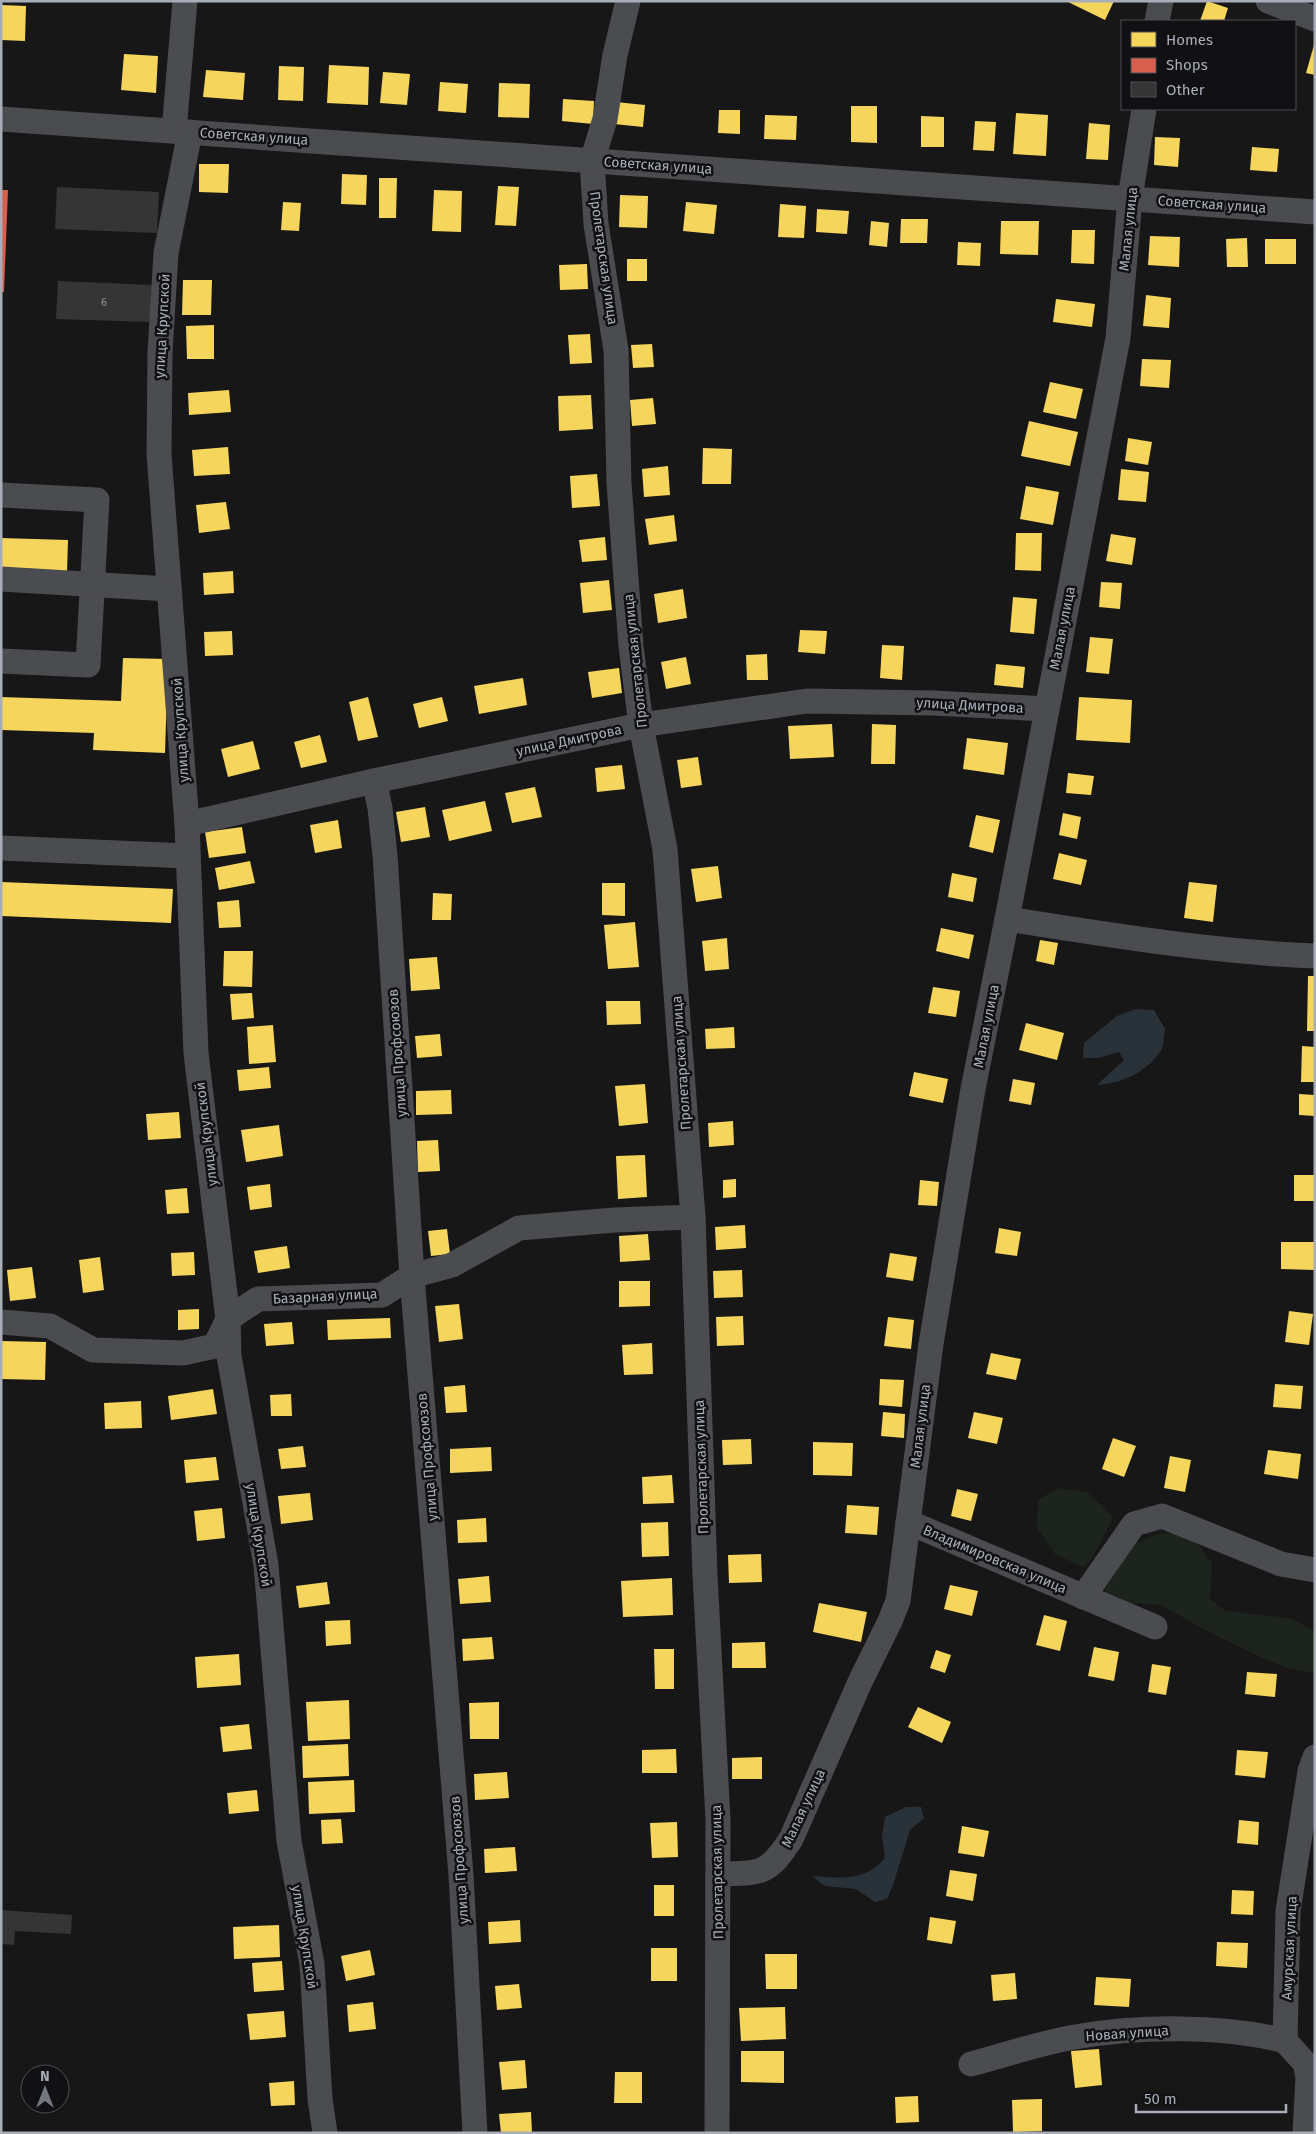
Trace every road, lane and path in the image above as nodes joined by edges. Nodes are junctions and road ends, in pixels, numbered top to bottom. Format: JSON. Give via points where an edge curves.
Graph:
{"nodes":[{"id":1,"x":185,"y":1,"type":"edge"},
{"id":2,"x":628,"y":1,"type":"edge"},
{"id":3,"x":1160,"y":1,"type":"edge"},
{"id":4,"x":1268,"y":1,"type":"edge"},
{"id":5,"x":1315,"y":19,"type":"edge"},
{"id":6,"x":1157,"y":20,"type":"edge"},
{"id":7,"x":1144,"y":110,"type":"edge"},
{"id":8,"x":1,"y":119,"type":"edge"},
{"id":9,"x":182,"y":131,"type":"junction"},
{"id":10,"x":592,"y":161,"type":"junction"},
{"id":11,"x":1130,"y":198,"type":"junction"},
{"id":12,"x":1315,"y":212,"type":"edge"},
{"id":13,"x":1,"y":495,"type":"edge"},
{"id":14,"x":1,"y":579,"type":"edge"},
{"id":15,"x":93,"y":584,"type":"junction"},
{"id":16,"x":169,"y":589,"type":"junction"},
{"id":17,"x":1,"y":661,"type":"edge"},
{"id":18,"x":1046,"y":709,"type":"junction"},
{"id":19,"x":641,"y":725,"type":"junction"},
{"id":20,"x":374,"y":781,"type":"junction"},
{"id":21,"x":187,"y":824,"type":"junction"},
{"id":22,"x":1,"y":848,"type":"edge"},
{"id":23,"x":188,"y":856,"type":"junction"},
{"id":24,"x":1008,"y":919,"type":"junction"},
{"id":25,"x":1315,"y":956,"type":"edge"},
{"id":26,"x":693,"y":1217,"type":"junction"},
{"id":27,"x":412,"y":1276,"type":"junction"},
{"id":28,"x":228,"y":1319,"type":"junction"},
{"id":29,"x":1,"y":1322,"type":"edge"},
{"id":30,"x":908,"y":1522,"type":"junction"},
{"id":31,"x":1315,"y":1570,"type":"edge"},
{"id":32,"x":1083,"y":1597,"type":"junction"},
{"id":33,"x":1155,"y":1628,"type":"dead end"},
{"id":34,"x":1315,"y":1757,"type":"edge"},
{"id":35,"x":718,"y":1874,"type":"junction"},
{"id":36,"x":1285,"y":2041,"type":"junction"},
{"id":37,"x":1310,"y":2061,"type":"edge"},
{"id":38,"x":971,"y":2064,"type":"dead end"},
{"id":39,"x":325,"y":2133,"type":"edge"},
{"id":40,"x":475,"y":2133,"type":"edge"},
{"id":41,"x":717,"y":2133,"type":"edge"},
{"id":42,"x":1304,"y":2133,"type":"edge"}],
"edges":[{"from":1,"to":9,"type":"street","name":"улица Крупской"},
{"from":2,"to":10,"type":"street","name":"Пролетарская улица","via":[[605,119]]},
{"from":3,"to":6,"type":"street"},
{"from":4,"to":5,"type":"street"},
{"from":7,"to":11,"type":"street","name":"Малая улица"},
{"from":8,"to":9,"type":"street","name":"Советская улица"},
{"from":9,"to":10,"type":"street","name":"Советская улица"},
{"from":9,"to":16,"type":"street","name":"улица Крупской","via":[[166,253],[160,353],[159,454]]},
{"from":10,"to":11,"type":"street","name":"Советская улица"},
{"from":10,"to":19,"type":"street","name":"Пролетарская улица","via":[[596,224],[616,350],[620,492],[631,646]]},
{"from":11,"to":12,"type":"street","name":"Советская улица"},
{"from":11,"to":18,"type":"street","name":"Малая улица","via":[[1118,338]]},
{"from":13,"to":15,"type":"street","via":[[97,500]]},
{"from":14,"to":15,"type":"street"},
{"from":15,"to":16,"type":"street"},
{"from":15,"to":17,"type":"street","via":[[88,666]]},
{"from":16,"to":21,"type":"street","name":"улица Крупской"},
{"from":18,"to":19,"type":"street","name":"улица Дмитрова","via":[[807,700]]},
{"from":18,"to":24,"type":"street","name":"Малая улица"},
{"from":19,"to":20,"type":"street","name":"улица Дмитрова"},
{"from":19,"to":26,"type":"street","name":"Пролетарская улица","via":[[665,849]]},
{"from":20,"to":21,"type":"street","name":"улица Дмитрова"},
{"from":20,"to":27,"type":"street","name":"улица Профсоюзов","via":[[385,855]]},
{"from":21,"to":23,"type":"street","name":"улица Крупской"},
{"from":22,"to":23,"type":"street"},
{"from":23,"to":28,"type":"street","name":"улица Крупской","via":[[196,1053]]},
{"from":24,"to":25,"type":"street","via":[[1197,946]]},
{"from":24,"to":30,"type":"street","name":"Малая улица","via":[[973,1089],[932,1334]]},
{"from":26,"to":27,"type":"street","name":"Базарная улица","via":[[518,1228],[452,1265]]},
{"from":26,"to":35,"type":"street","name":"Пролетарская улица"},
{"from":27,"to":28,"type":"street","name":"Базарная улица","via":[[382,1295],[258,1299]]},
{"from":27,"to":40,"type":"street","name":"улица Профсоюзов","via":[[461,1875]]},
{"from":28,"to":29,"type":"street","via":[[215,1346],[182,1353],[93,1350],[50,1326]]},
{"from":28,"to":39,"type":"street","name":"улица Крупской","via":[[229,1356],[266,1565],[289,1841],[312,1964]]},
{"from":30,"to":32,"type":"street","name":"Владимировская улица"},
{"from":30,"to":35,"type":"street","name":"Малая улица","via":[[898,1601],[791,1840],[769,1868],[760,1872]]},
{"from":31,"to":32,"type":"street","name":"Владимировская улица","via":[[1281,1564],[1162,1516],[1134,1524]]},
{"from":32,"to":33,"type":"street","name":"Владимировская улица"},
{"from":34,"to":36,"type":"street","name":"Амурская улица","via":[[1288,1910]]},
{"from":35,"to":41,"type":"street","name":"Пролетарская улица"},
{"from":36,"to":37,"type":"street"},
{"from":36,"to":38,"type":"street","name":"Новая улица","via":[[1260,2034],[1204,2030],[1124,2031],[1074,2037]]},
{"from":37,"to":42,"type":"street"}]}
